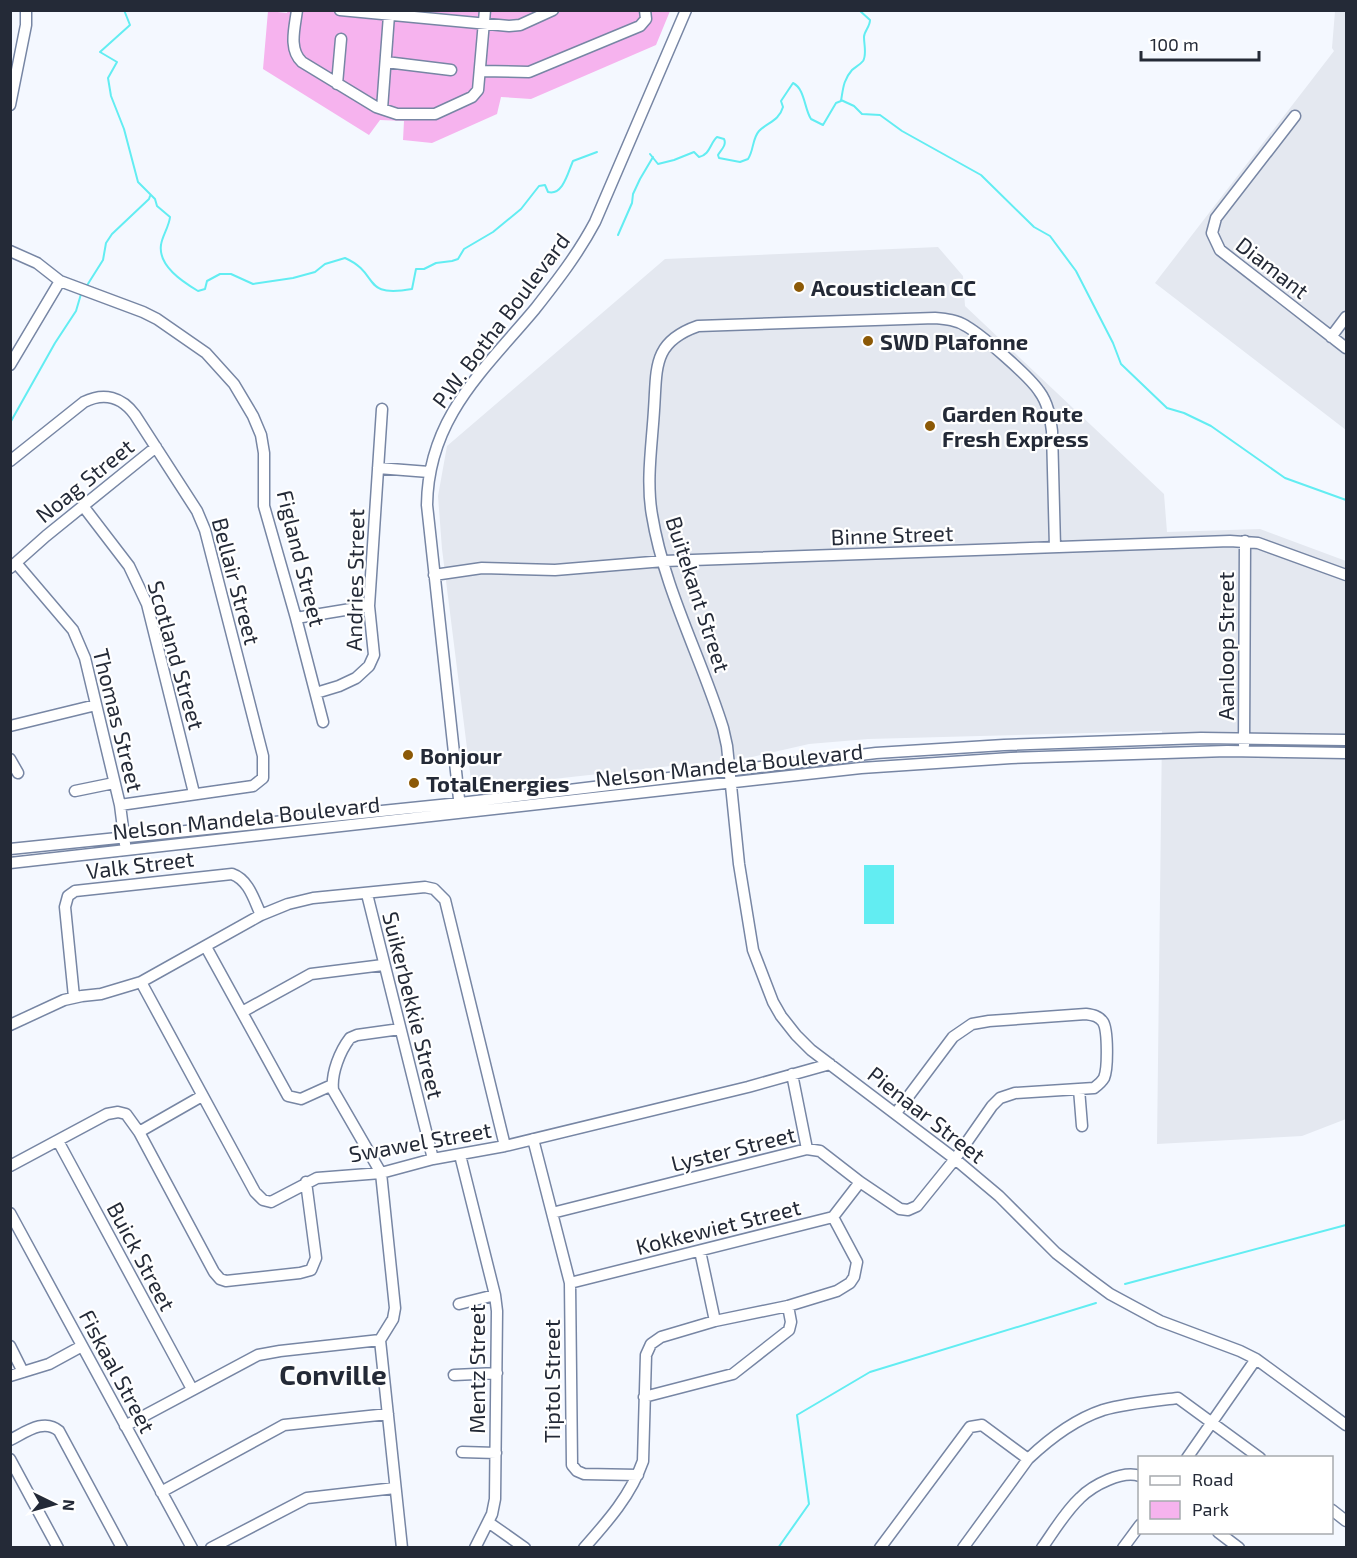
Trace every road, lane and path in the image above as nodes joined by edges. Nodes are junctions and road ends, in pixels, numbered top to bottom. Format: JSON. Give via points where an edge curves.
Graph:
{"nodes":[{"id":1,"x":26,"y":10,"type":"edge"},
{"id":2,"x":297,"y":10,"type":"edge"},
{"id":3,"x":340,"y":10,"type":"edge"},
{"id":4,"x":485,"y":10,"type":"edge"},
{"id":5,"x":553,"y":10,"type":"edge"},
{"id":6,"x":645,"y":10,"type":"edge"},
{"id":7,"x":686,"y":10,"type":"edge"},
{"id":8,"x":389,"y":15,"type":"junction"},
{"id":9,"x":436,"y":15,"type":"edge"},
{"id":10,"x":484,"y":25,"type":"junction"},
{"id":11,"x":341,"y":39,"type":"dead end"},
{"id":12,"x":386,"y":62,"type":"junction"},
{"id":13,"x":451,"y":70,"type":"dead end"},
{"id":14,"x":480,"y":71,"type":"junction"},
{"id":15,"x":337,"y":84,"type":"junction"},
{"id":16,"x":10,"y":105,"type":"edge"},
{"id":17,"x":382,"y":110,"type":"junction"},
{"id":18,"x":1295,"y":116,"type":"dead end"},
{"id":19,"x":10,"y":251,"type":"edge"},
{"id":20,"x":60,"y":281,"type":"junction"},
{"id":21,"x":1347,"y":317,"type":"edge"},
{"id":22,"x":1331,"y":337,"type":"junction"},
{"id":23,"x":1347,"y":348,"type":"edge"},
{"id":24,"x":10,"y":365,"type":"edge"},
{"id":25,"x":382,"y":409,"type":"dead end"},
{"id":26,"x":156,"y":447,"type":"junction"},
{"id":27,"x":10,"y":461,"type":"edge"},
{"id":28,"x":378,"y":468,"type":"junction"},
{"id":29,"x":429,"y":472,"type":"junction"},
{"id":30,"x":83,"y":506,"type":"junction"},
{"id":31,"x":1245,"y":541,"type":"junction"},
{"id":32,"x":1055,"y":547,"type":"junction"},
{"id":33,"x":664,"y":561,"type":"junction"},
{"id":34,"x":13,"y":565,"type":"edge"},
{"id":35,"x":434,"y":574,"type":"junction"},
{"id":36,"x":1347,"y":574,"type":"edge"},
{"id":37,"x":369,"y":606,"type":"junction"},
{"id":38,"x":296,"y":618,"type":"junction"},
{"id":39,"x":316,"y":693,"type":"junction"},
{"id":40,"x":96,"y":705,"type":"junction"},
{"id":41,"x":323,"y":722,"type":"dead end"},
{"id":42,"x":10,"y":726,"type":"edge"},
{"id":43,"x":1244,"y":738,"type":"junction"},
{"id":44,"x":1347,"y":740,"type":"edge"},
{"id":45,"x":1244,"y":751,"type":"junction"},
{"id":46,"x":1347,"y":753,"type":"edge"},
{"id":47,"x":10,"y":759,"type":"edge"},
{"id":48,"x":18,"y":773,"type":"dead end"},
{"id":49,"x":730,"y":777,"type":"junction"},
{"id":50,"x":114,"y":783,"type":"junction"},
{"id":51,"x":593,"y":787,"type":"junction"},
{"id":52,"x":75,"y":791,"type":"dead end"},
{"id":53,"x":194,"y":793,"type":"junction"},
{"id":54,"x":594,"y":799,"type":"junction"},
{"id":55,"x":120,"y":805,"type":"junction"},
{"id":56,"x":460,"y":809,"type":"junction"},
{"id":57,"x":260,"y":829,"type":"junction"},
{"id":58,"x":124,"y":837,"type":"junction"},
{"id":59,"x":10,"y":849,"type":"edge"},
{"id":60,"x":126,"y":849,"type":"junction"},
{"id":61,"x":10,"y":863,"type":"edge"},
{"id":62,"x":367,"y":894,"type":"junction"},
{"id":63,"x":261,"y":915,"type":"junction"},
{"id":64,"x":206,"y":947,"type":"junction"},
{"id":65,"x":383,"y":965,"type":"junction"},
{"id":66,"x":141,"y":982,"type":"junction"},
{"id":67,"x":74,"y":998,"type":"junction"},
{"id":68,"x":242,"y":1011,"type":"junction"},
{"id":69,"x":10,"y":1025,"type":"edge"},
{"id":70,"x":400,"y":1029,"type":"junction"},
{"id":71,"x":830,"y":1064,"type":"junction"},
{"id":72,"x":792,"y":1074,"type":"junction"},
{"id":73,"x":333,"y":1085,"type":"junction"},
{"id":74,"x":1079,"y":1089,"type":"junction"},
{"id":75,"x":202,"y":1095,"type":"junction"},
{"id":76,"x":896,"y":1113,"type":"junction"},
{"id":77,"x":1082,"y":1126,"type":"dead end"},
{"id":78,"x":139,"y":1132,"type":"junction"},
{"id":79,"x":533,"y":1139,"type":"junction"},
{"id":80,"x":58,"y":1141,"type":"junction"},
{"id":81,"x":505,"y":1146,"type":"junction"},
{"id":82,"x":807,"y":1149,"type":"junction"},
{"id":83,"x":460,"y":1155,"type":"junction"},
{"id":84,"x":433,"y":1159,"type":"junction"},
{"id":85,"x":955,"y":1159,"type":"junction"},
{"id":86,"x":10,"y":1166,"type":"edge"},
{"id":87,"x":381,"y":1173,"type":"junction"},
{"id":88,"x":306,"y":1182,"type":"junction"},
{"id":89,"x":860,"y":1182,"type":"junction"},
{"id":90,"x":10,"y":1213,"type":"edge"},
{"id":91,"x":552,"y":1213,"type":"junction"},
{"id":92,"x":833,"y":1217,"type":"junction"},
{"id":93,"x":700,"y":1251,"type":"junction"},
{"id":94,"x":570,"y":1283,"type":"junction"},
{"id":95,"x":495,"y":1295,"type":"junction"},
{"id":96,"x":459,"y":1304,"type":"dead end"},
{"id":97,"x":788,"y":1306,"type":"junction"},
{"id":98,"x":715,"y":1321,"type":"junction"},
{"id":99,"x":380,"y":1340,"type":"junction"},
{"id":100,"x":82,"y":1346,"type":"junction"},
{"id":101,"x":10,"y":1347,"type":"edge"},
{"id":102,"x":1256,"y":1359,"type":"junction"},
{"id":103,"x":23,"y":1372,"type":"junction"},
{"id":104,"x":497,"y":1372,"type":"junction"},
{"id":105,"x":454,"y":1375,"type":"dead end"},
{"id":106,"x":10,"y":1376,"type":"edge"},
{"id":107,"x":192,"y":1389,"type":"junction"},
{"id":108,"x":645,"y":1397,"type":"junction"},
{"id":109,"x":388,"y":1414,"type":"junction"},
{"id":110,"x":1211,"y":1422,"type":"junction"},
{"id":111,"x":1347,"y":1425,"type":"edge"},
{"id":112,"x":126,"y":1426,"type":"junction"},
{"id":113,"x":10,"y":1440,"type":"edge"},
{"id":114,"x":462,"y":1452,"type":"dead end"},
{"id":115,"x":496,"y":1453,"type":"junction"},
{"id":116,"x":1188,"y":1456,"type":"edge"},
{"id":117,"x":1257,"y":1456,"type":"edge"},
{"id":118,"x":10,"y":1459,"type":"edge"},
{"id":119,"x":1028,"y":1459,"type":"junction"},
{"id":120,"x":638,"y":1475,"type":"junction"},
{"id":121,"x":1138,"y":1476,"type":"edge"},
{"id":122,"x":395,"y":1488,"type":"junction"},
{"id":123,"x":161,"y":1492,"type":"junction"},
{"id":124,"x":1333,"y":1511,"type":"edge"},
{"id":125,"x":488,"y":1521,"type":"junction"},
{"id":126,"x":1347,"y":1521,"type":"edge"},
{"id":127,"x":1138,"y":1528,"type":"edge"},
{"id":128,"x":1219,"y":1534,"type":"edge"},
{"id":129,"x":964,"y":1547,"type":"edge"},
{"id":130,"x":58,"y":1548,"type":"edge"},
{"id":131,"x":122,"y":1548,"type":"edge"},
{"id":132,"x":192,"y":1548,"type":"edge"},
{"id":133,"x":211,"y":1548,"type":"edge"},
{"id":134,"x":402,"y":1548,"type":"edge"},
{"id":135,"x":475,"y":1548,"type":"edge"},
{"id":136,"x":525,"y":1548,"type":"edge"},
{"id":137,"x":584,"y":1548,"type":"edge"},
{"id":138,"x":880,"y":1548,"type":"edge"},
{"id":139,"x":1042,"y":1548,"type":"edge"},
{"id":140,"x":1123,"y":1548,"type":"edge"},
{"id":141,"x":1239,"y":1548,"type":"edge"}],
"edges":[{"from":1,"to":16,"type":"street"},
{"from":2,"to":15,"type":"street","via":[[297,58]]},
{"from":3,"to":8,"type":"street"},
{"from":4,"to":10,"type":"street"},
{"from":5,"to":10,"type":"street","via":[[520,25]]},
{"from":6,"to":14,"type":"street","via":[[640,26],[542,68],[521,73]]},
{"from":7,"to":29,"type":"street","name":"P.W. Botha Boulevard","via":[[582,247],[460,399],[442,431]]},
{"from":8,"to":9,"type":"street"},
{"from":8,"to":12,"type":"street"},
{"from":9,"to":10,"type":"street"},
{"from":10,"to":14,"type":"street"},
{"from":11,"to":15,"type":"street"},
{"from":12,"to":13,"type":"street"},
{"from":12,"to":17,"type":"street"},
{"from":14,"to":17,"type":"street","via":[[475,94],[435,114]]},
{"from":15,"to":17,"type":"street"},
{"from":18,"to":22,"type":"street","name":"Diamant","via":[[1216,218],[1212,233],[1220,250]]},
{"from":19,"to":20,"type":"street","name":"Figland Street","via":[[37,263]]},
{"from":20,"to":24,"type":"street"},
{"from":20,"to":38,"type":"street","name":"Figland Street","via":[[157,319],[206,353],[234,384],[261,435],[264,507]]},
{"from":21,"to":22,"type":"street"},
{"from":22,"to":23,"type":"street","name":"Diamant"},
{"from":25,"to":28,"type":"street","name":"Andries Street"},
{"from":26,"to":27,"type":"street","name":"Bellair Street","via":[[128,405],[103,397],[84,402]]},
{"from":26,"to":30,"type":"street","name":"Noag Street"},
{"from":26,"to":53,"type":"street","name":"Bellair Street","via":[[201,519],[264,765],[262,778],[253,786]]},
{"from":28,"to":29,"type":"street"},
{"from":28,"to":37,"type":"street","name":"Andries Street"},
{"from":29,"to":35,"type":"street","name":"P.W. Botha Boulevard","via":[[427,505]]},
{"from":30,"to":34,"type":"street","name":"Noag Street"},
{"from":30,"to":53,"type":"street","name":"Scotland Street","via":[[129,566],[147,604]]},
{"from":31,"to":32,"type":"street","name":"Binne Street"},
{"from":31,"to":36,"type":"street","name":"Binne Street"},
{"from":31,"to":43,"type":"street","name":"Aanloop Street"},
{"from":32,"to":33,"type":"street","name":"Binne Street"},
{"from":32,"to":33,"type":"street","name":"Buitekant Street","via":[[1050,413],[1039,390],[974,332],[957,321],[935,318],[768,322],[698,326],[673,338],[659,358],[650,494]]},
{"from":33,"to":35,"type":"street","name":"Binne Street","via":[[555,570],[482,568]]},
{"from":33,"to":49,"type":"street","name":"Buitekant Street","via":[[719,717]]},
{"from":34,"to":40,"type":"street","name":"Thomas Street","via":[[73,630]]},
{"from":35,"to":56,"type":"street","name":"P.W. Botha Boulevard"},
{"from":37,"to":38,"type":"street"},
{"from":37,"to":39,"type":"street","name":"Andries Street","via":[[372,662],[347,683]]},
{"from":38,"to":39,"type":"street","name":"Figland Street"},
{"from":39,"to":41,"type":"street","name":"Figland Street"},
{"from":40,"to":42,"type":"street"},
{"from":40,"to":50,"type":"street","name":"Thomas Street"},
{"from":43,"to":44,"type":"street","name":"Nelson Mandela Boulevard"},
{"from":43,"to":45,"type":"street","name":"Aanloop Street"},
{"from":43,"to":49,"type":"street","name":"Nelson Mandela Boulevard","via":[[941,748],[814,759]]},
{"from":45,"to":46,"type":"street","name":"Nelson Mandela Boulevard"},
{"from":45,"to":49,"type":"street","name":"Nelson Mandela Boulevard","via":[[1011,758]]},
{"from":47,"to":48,"type":"street"},
{"from":49,"to":51,"type":"street","name":"Nelson Mandela Boulevard"},
{"from":49,"to":54,"type":"street","name":"Nelson Mandela Boulevard"},
{"from":49,"to":71,"type":"street","name":"Pienaar Street","via":[[753,950],[781,1016],[801,1040]]},
{"from":50,"to":52,"type":"street"},
{"from":50,"to":55,"type":"street","name":"Thomas Street"},
{"from":51,"to":54,"type":"street"},
{"from":51,"to":56,"type":"street","name":"Nelson Mandela Boulevard"},
{"from":53,"to":55,"type":"street","name":"Bellair Street"},
{"from":54,"to":56,"type":"street","name":"Nelson Mandela Boulevard"},
{"from":55,"to":58,"type":"street","name":"Thomas Street"},
{"from":56,"to":57,"type":"street","name":"Nelson Mandela Boulevard"},
{"from":57,"to":58,"type":"street","name":"Nelson Mandela Boulevard"},
{"from":57,"to":60,"type":"street","name":"Nelson Mandela Boulevard"},
{"from":58,"to":59,"type":"street","name":"Nelson Mandela Boulevard"},
{"from":58,"to":60,"type":"street","name":"Thomas Street"},
{"from":60,"to":61,"type":"street","name":"Nelson Mandela Boulevard"},
{"from":62,"to":63,"type":"street","via":[[299,900]]},
{"from":62,"to":65,"type":"street","name":"Suikerbekkie Street"},
{"from":62,"to":81,"type":"street","via":[[425,887],[434,889],[445,900]]},
{"from":63,"to":64,"type":"street"},
{"from":63,"to":67,"type":"street","name":"Valk Street","via":[[246,884],[232,874],[75,891],[68,896],[65,907]]},
{"from":64,"to":66,"type":"street"},
{"from":64,"to":68,"type":"street"},
{"from":65,"to":68,"type":"street","via":[[311,974]]},
{"from":65,"to":70,"type":"street","name":"Suikerbekkie Street"},
{"from":66,"to":67,"type":"street"},
{"from":66,"to":75,"type":"street","name":"Swawel Street"},
{"from":67,"to":69,"type":"street"},
{"from":68,"to":73,"type":"street","via":[[288,1096],[301,1099]]},
{"from":70,"to":73,"type":"street","via":[[350,1038],[335,1070]]},
{"from":70,"to":84,"type":"street","name":"Suikerbekkie Street"},
{"from":71,"to":72,"type":"street","name":"Swawel Street"},
{"from":71,"to":76,"type":"street","name":"Pienaar Street"},
{"from":72,"to":79,"type":"street","name":"Swawel Street"},
{"from":72,"to":82,"type":"street"},
{"from":73,"to":87,"type":"street"},
{"from":74,"to":76,"type":"street","via":[[1094,1088],[1106,1073],[1106,1031],[1099,1017],[1086,1014],[989,1021],[972,1024],[953,1037]]},
{"from":74,"to":77,"type":"street"},
{"from":74,"to":85,"type":"street","via":[[1015,1093],[1000,1098]]},
{"from":75,"to":78,"type":"street"},
{"from":75,"to":88,"type":"street","name":"Swawel Street","via":[[263,1200],[274,1202]]},
{"from":76,"to":85,"type":"street","name":"Pienaar Street"},
{"from":78,"to":80,"type":"street","via":[[129,1115],[113,1112]]},
{"from":78,"to":88,"type":"street","via":[[214,1272],[226,1281],[311,1270],[316,1253]]},
{"from":79,"to":81,"type":"street","name":"Swawel Street"},
{"from":79,"to":91,"type":"street","name":"Tiptol Street"},
{"from":80,"to":86,"type":"street"},
{"from":80,"to":107,"type":"street","name":"Buick Street"},
{"from":81,"to":83,"type":"street","name":"Swawel Street"},
{"from":82,"to":89,"type":"street","name":"Lyster Street","via":[[820,1152]]},
{"from":82,"to":91,"type":"street","name":"Lyster Street"},
{"from":83,"to":84,"type":"street","name":"Swawel Street"},
{"from":83,"to":95,"type":"street","name":"Mentz Street"},
{"from":84,"to":87,"type":"street","name":"Swawel Street"},
{"from":85,"to":89,"type":"street","name":"Lyster Street","via":[[917,1206],[908,1210],[900,1209]]},
{"from":85,"to":102,"type":"street","name":"Pienaar Street","via":[[1056,1253],[1110,1294],[1160,1321]]},
{"from":87,"to":88,"type":"street","name":"Swawel Street","via":[[322,1176]]},
{"from":87,"to":99,"type":"street","via":[[395,1308]]},
{"from":89,"to":92,"type":"street","name":"Kokkewiet Street"},
{"from":90,"to":100,"type":"street","name":"Fiskaal Street"},
{"from":91,"to":94,"type":"street","name":"Tiptol Street"},
{"from":92,"to":93,"type":"street","name":"Kokkewiet Street"},
{"from":92,"to":97,"type":"street","via":[[856,1257],[854,1277],[837,1291]]},
{"from":93,"to":94,"type":"street","name":"Kokkewiet Street"},
{"from":93,"to":98,"type":"street"},
{"from":94,"to":120,"type":"street","name":"Tiptol Street","via":[[572,1465],[584,1474]]},
{"from":95,"to":96,"type":"street"},
{"from":95,"to":104,"type":"street","name":"Mentz Street"},
{"from":97,"to":98,"type":"street"},
{"from":97,"to":108,"type":"street","via":[[789,1330],[736,1372]]},
{"from":98,"to":108,"type":"street","via":[[653,1341],[646,1355]]},
{"from":99,"to":107,"type":"street","via":[[258,1355]]},
{"from":99,"to":109,"type":"street"},
{"from":100,"to":103,"type":"street","via":[[49,1364]]},
{"from":100,"to":112,"type":"street","name":"Fiskaal Street"},
{"from":101,"to":103,"type":"street"},
{"from":102,"to":110,"type":"street"},
{"from":102,"to":111,"type":"street","name":"Pienaar Street"},
{"from":103,"to":106,"type":"street"},
{"from":104,"to":105,"type":"street"},
{"from":104,"to":115,"type":"street","name":"Mentz Street"},
{"from":107,"to":112,"type":"street"},
{"from":108,"to":120,"type":"street","via":[[644,1456]]},
{"from":109,"to":122,"type":"street"},
{"from":109,"to":123,"type":"street","via":[[284,1425]]},
{"from":110,"to":116,"type":"street"},
{"from":110,"to":117,"type":"street"},
{"from":110,"to":119,"type":"street","via":[[1178,1398],[1106,1409],[1081,1420]]},
{"from":112,"to":123,"type":"street","name":"Fiskaal Street"},
{"from":113,"to":131,"type":"street","via":[[45,1425],[59,1431]]},
{"from":114,"to":115,"type":"street"},
{"from":115,"to":125,"type":"street","name":"Mentz Street","via":[[495,1499]]},
{"from":118,"to":130,"type":"street"},
{"from":119,"to":129,"type":"street"},
{"from":119,"to":138,"type":"street","via":[[982,1425],[970,1427]]},
{"from":120,"to":137,"type":"street","via":[[619,1508]]},
{"from":121,"to":139,"type":"street","via":[[1117,1476],[1082,1496]]},
{"from":122,"to":133,"type":"street","via":[[307,1498]]},
{"from":122,"to":134,"type":"street"},
{"from":123,"to":132,"type":"street","name":"Fiskaal Street"},
{"from":124,"to":126,"type":"street"},
{"from":125,"to":135,"type":"street","name":"Mentz Street"},
{"from":125,"to":136,"type":"street"},
{"from":127,"to":140,"type":"street"},
{"from":128,"to":141,"type":"street"}]}
